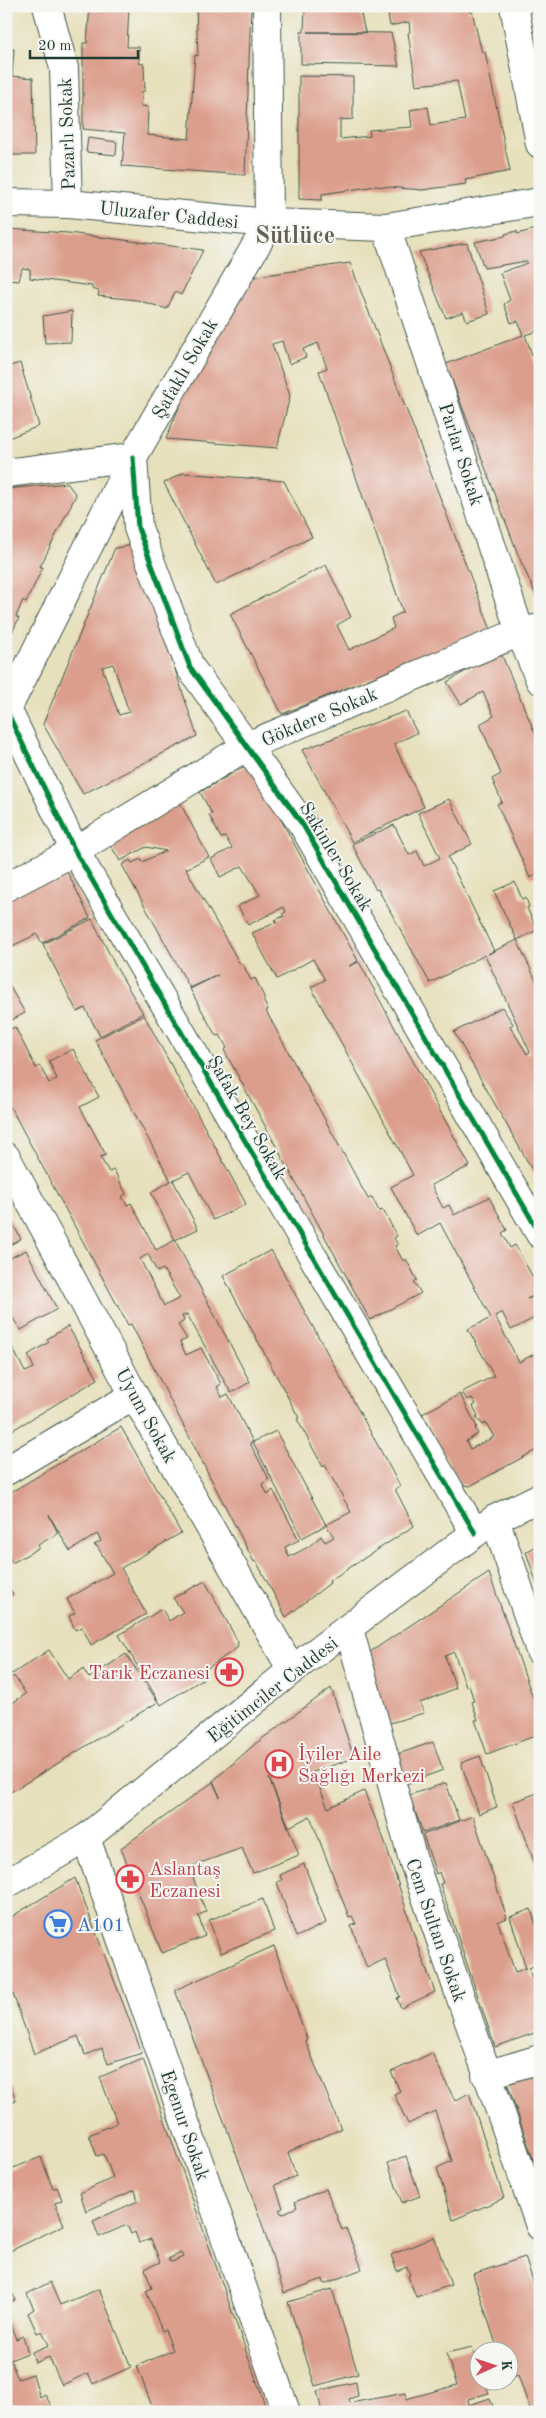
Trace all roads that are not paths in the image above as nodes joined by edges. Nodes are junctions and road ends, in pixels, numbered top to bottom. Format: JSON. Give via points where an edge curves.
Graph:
{"nodes":[{"id":1,"x":47,"y":6,"type":"edge"},
{"id":2,"x":267,"y":6,"type":"edge"},
{"id":3,"x":514,"y":6,"type":"edge"},
{"id":4,"x":540,"y":144,"type":"edge"},
{"id":5,"x":540,"y":202,"type":"edge"},
{"id":6,"x":6,"y":203,"type":"edge"},
{"id":7,"x":68,"y":204,"type":"junction"},
{"id":8,"x":269,"y":223,"type":"junction"},
{"id":9,"x":386,"y":227,"type":"junction"},
{"id":10,"x":133,"y":457,"type":"junction"},
{"id":11,"x":6,"y":473,"type":"edge"},
{"id":12,"x":530,"y":630,"type":"edge"},
{"id":13,"x":540,"y":680,"type":"edge"},
{"id":14,"x":7,"y":709,"type":"edge"},
{"id":15,"x":246,"y":746,"type":"junction"},
{"id":16,"x":75,"y":851,"type":"junction"},
{"id":17,"x":6,"y":887,"type":"edge"},
{"id":18,"x":8,"y":1164,"type":"edge"},
{"id":19,"x":540,"y":1234,"type":"edge"},
{"id":20,"x":134,"y":1395,"type":"junction"},
{"id":21,"x":6,"y":1471,"type":"edge"},
{"id":22,"x":540,"y":1497,"type":"edge"},
{"id":23,"x":485,"y":1526,"type":"junction"},
{"id":24,"x":349,"y":1629,"type":"junction"},
{"id":25,"x":540,"y":1651,"type":"edge"},
{"id":26,"x":292,"y":1670,"type":"junction"},
{"id":27,"x":86,"y":1838,"type":"junction"},
{"id":28,"x":6,"y":1884,"type":"edge"},
{"id":29,"x":540,"y":2059,"type":"edge"},
{"id":30,"x":486,"y":2075,"type":"junction"},
{"id":31,"x":540,"y":2226,"type":"edge"},
{"id":32,"x":286,"y":2412,"type":"edge"}],
"edges":[{"from":1,"to":7,"type":"street","name":"Pazarlı Sokak","via":[[64,68]]},
{"from":2,"to":8,"type":"street"},
{"from":3,"to":4,"type":"street"},
{"from":5,"to":9,"type":"street","name":"Uluzafer Caddesi"},
{"from":6,"to":7,"type":"street","name":"Uluzafer Caddesi"},
{"from":7,"to":8,"type":"street","name":"Uluzafer Caddesi"},
{"from":8,"to":9,"type":"street","name":"Uluzafer Caddesi"},
{"from":8,"to":10,"type":"street","name":"Şafaklı Sokak"},
{"from":9,"to":12,"type":"street","name":"Parlar Sokak"},
{"from":10,"to":11,"type":"street"},
{"from":10,"to":14,"type":"street","name":"Şafaklı Sokak"},
{"from":10,"to":15,"type":"street","name":"Sakinler Sokak","via":[[138,528],[190,667]]},
{"from":12,"to":13,"type":"street","name":"Parlar Sokak"},
{"from":12,"to":15,"type":"street","name":"Gökdere Sokak"},
{"from":14,"to":16,"type":"street","name":"Şafak Bey Sokak"},
{"from":15,"to":16,"type":"street","name":"Gökdere Sokak"},
{"from":15,"to":19,"type":"street","name":"Sakinler Sokak","via":[[303,825]]},
{"from":16,"to":17,"type":"street","name":"Gökdere Sokak"},
{"from":16,"to":23,"type":"street","name":"Şafak Bey Sokak"},
{"from":18,"to":20,"type":"street","name":"Uyum Sokak"},
{"from":20,"to":21,"type":"street"},
{"from":20,"to":26,"type":"street","name":"Uyum Sokak"},
{"from":22,"to":23,"type":"street","name":"Eğitimciler Caddesi"},
{"from":23,"to":24,"type":"street","name":"Eğitimciler Caddesi"},
{"from":23,"to":25,"type":"street","name":"Şafak Bey Sokak"},
{"from":24,"to":26,"type":"street","name":"Eğitimciler Caddesi"},
{"from":24,"to":30,"type":"street","name":"Cem Sultan Sokak","via":[[413,1860]]},
{"from":26,"to":27,"type":"street","name":"Eğitimciler Caddesi"},
{"from":27,"to":28,"type":"street","name":"Eğitimciler Caddesi"},
{"from":27,"to":32,"type":"street","name":"Egenur Sokak"},
{"from":29,"to":30,"type":"street"},
{"from":30,"to":31,"type":"street","name":"Cem Sultan Sokak"}]}
